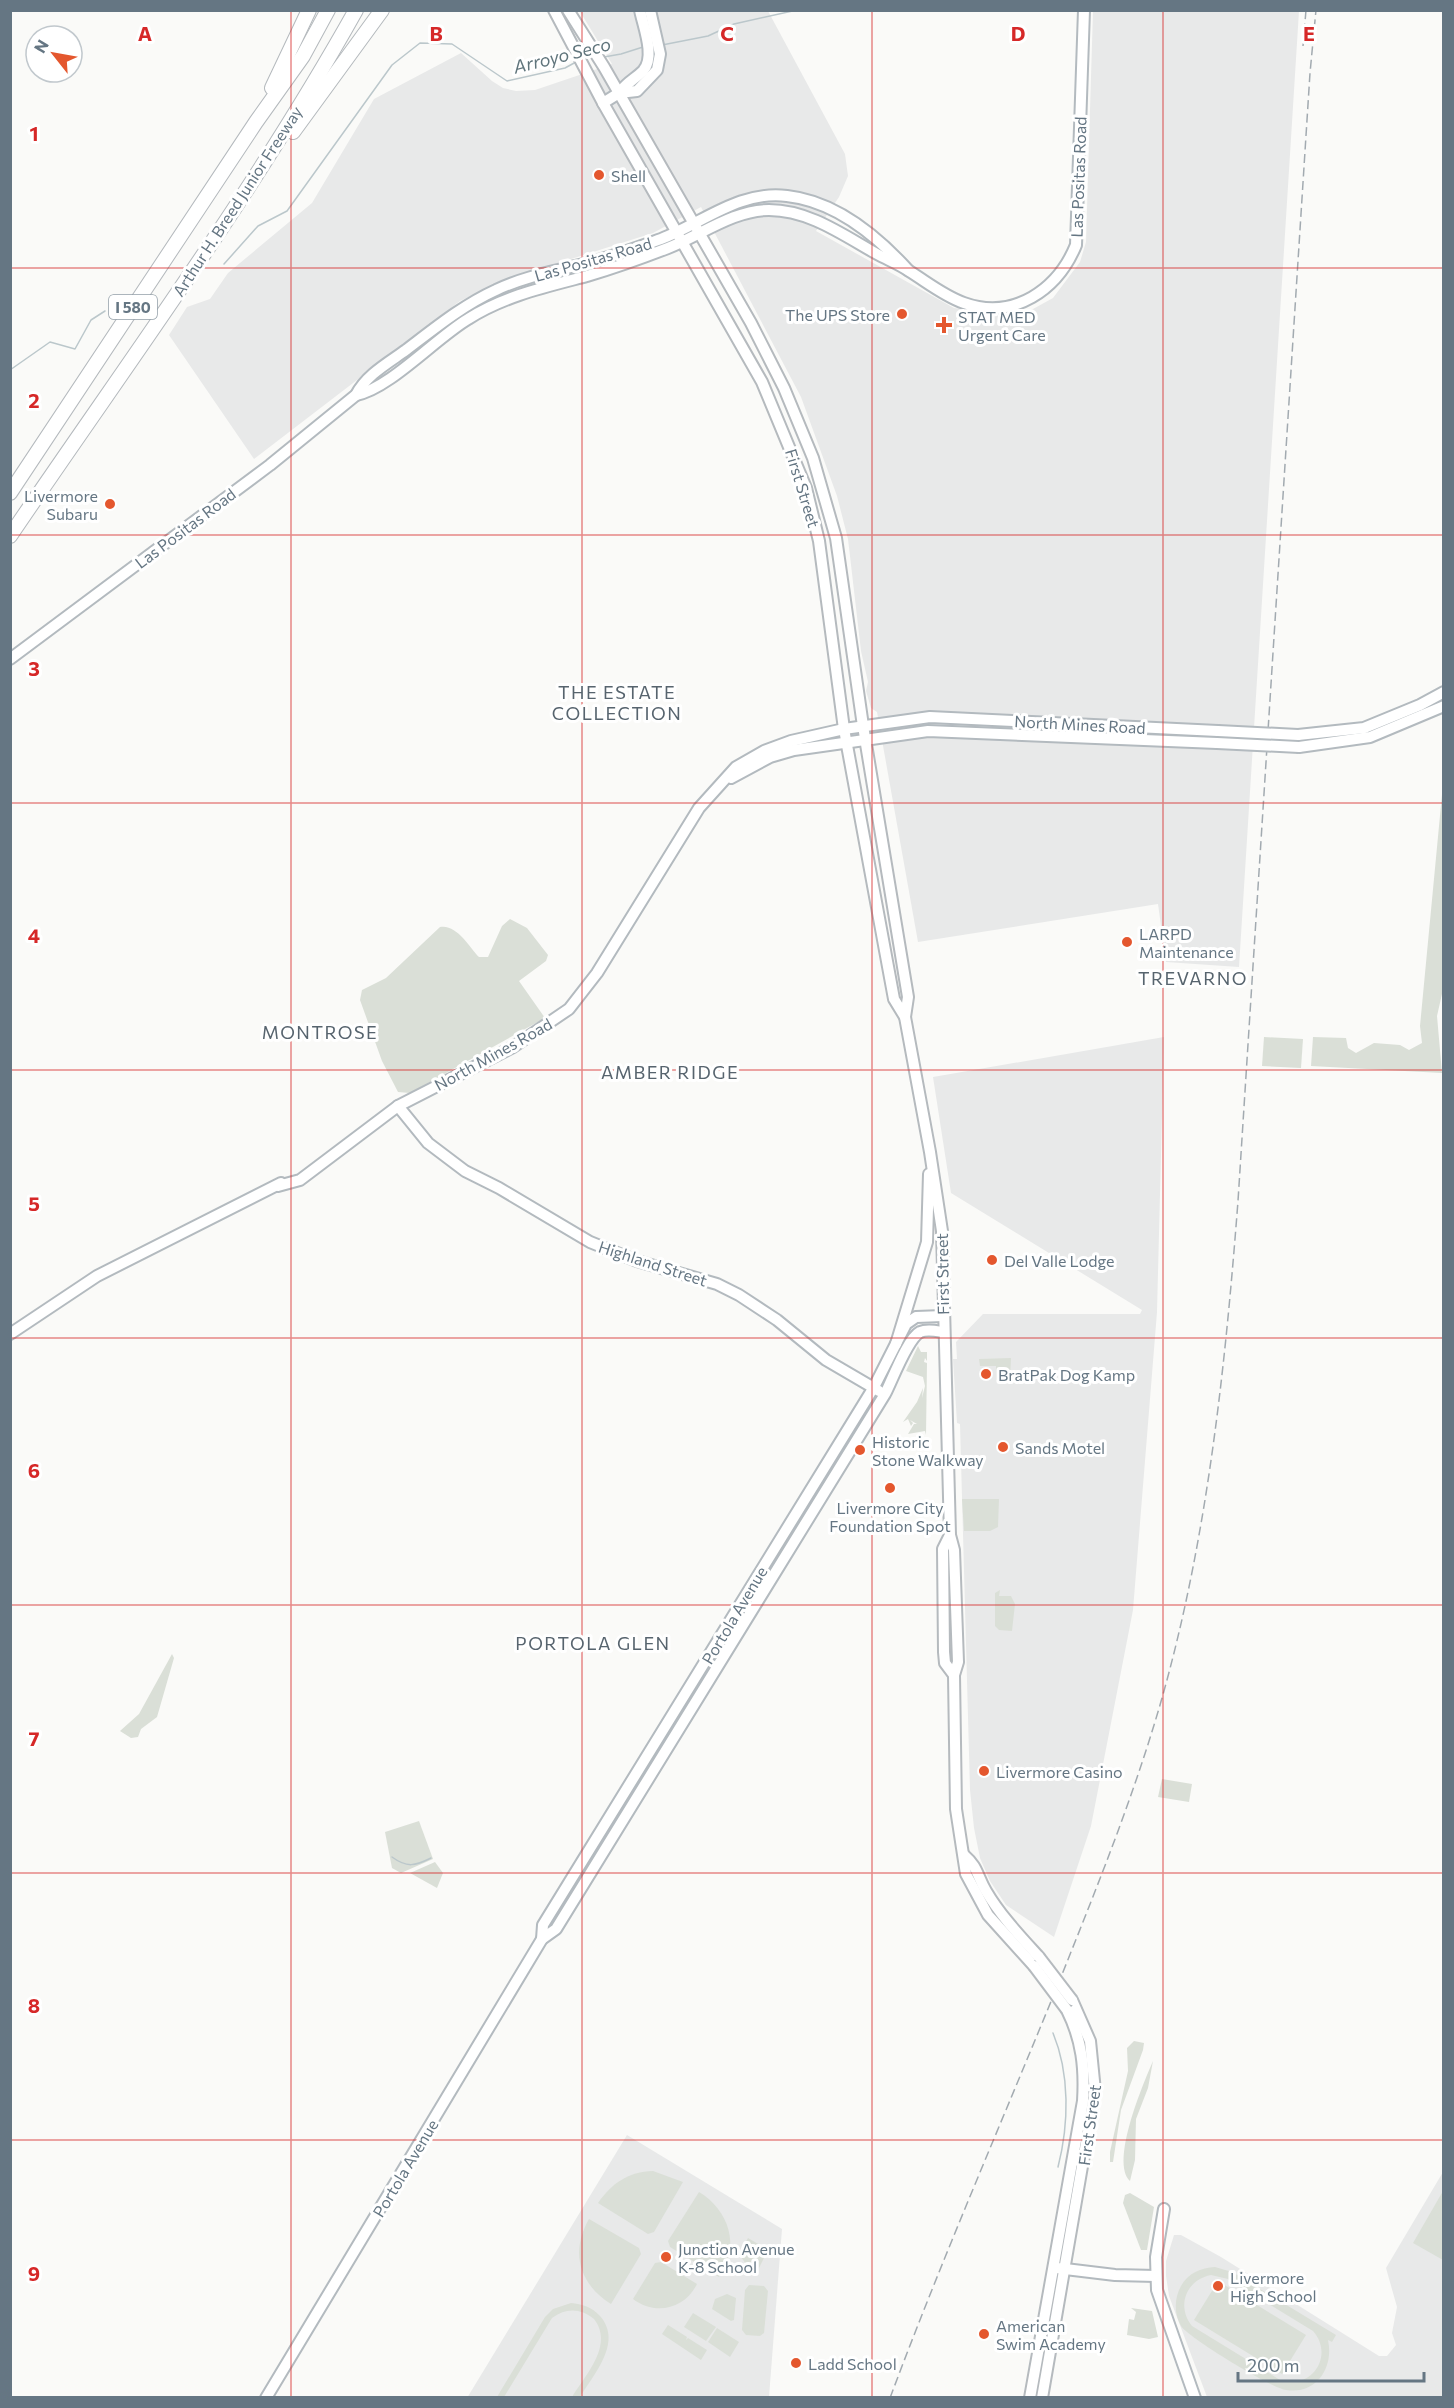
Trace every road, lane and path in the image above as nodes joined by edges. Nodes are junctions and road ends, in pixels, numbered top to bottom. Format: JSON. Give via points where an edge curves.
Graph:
{"nodes":[{"id":1,"x":309,"y":10,"type":"edge"},
{"id":2,"x":328,"y":10,"type":"edge"},
{"id":3,"x":356,"y":10,"type":"edge"},
{"id":4,"x":382,"y":10,"type":"edge"},
{"id":5,"x":554,"y":10,"type":"edge"},
{"id":6,"x":568,"y":10,"type":"edge"},
{"id":7,"x":640,"y":10,"type":"edge"},
{"id":8,"x":650,"y":10,"type":"edge"},
{"id":9,"x":1084,"y":10,"type":"edge"},
{"id":10,"x":650,"y":34,"type":"junction"},
{"id":11,"x":620,"y":93,"type":"junction"},
{"id":12,"x":603,"y":103,"type":"junction"},
{"id":13,"x":256,"y":122,"type":"junction"},
{"id":14,"x":242,"y":198,"type":"junction"},
{"id":15,"x":697,"y":230,"type":"junction"},
{"id":16,"x":681,"y":237,"type":"junction"},
{"id":17,"x":908,"y":270,"type":"junction"},
{"id":18,"x":10,"y":493,"type":"edge"},
{"id":19,"x":10,"y":536,"type":"edge"},
{"id":20,"x":10,"y":659,"type":"edge"},
{"id":21,"x":1443,"y":692,"type":"edge"},
{"id":22,"x":1443,"y":706,"type":"edge"},
{"id":23,"x":863,"y":726,"type":"junction"},
{"id":24,"x":844,"y":729,"type":"junction"},
{"id":25,"x":865,"y":740,"type":"junction"},
{"id":26,"x":1299,"y":741,"type":"junction"},
{"id":27,"x":846,"y":742,"type":"junction"},
{"id":28,"x":723,"y":783,"type":"junction"},
{"id":29,"x":904,"y":1017,"type":"junction"},
{"id":30,"x":398,"y":1106,"type":"junction"},
{"id":31,"x":930,"y":1152,"type":"junction"},
{"id":32,"x":943,"y":1316,"type":"junction"},
{"id":33,"x":944,"y":1332,"type":"junction"},
{"id":34,"x":10,"y":1334,"type":"edge"},
{"id":35,"x":896,"y":1344,"type":"junction"},
{"id":36,"x":874,"y":1387,"type":"junction"},
{"id":37,"x":885,"y":1394,"type":"junction"},
{"id":38,"x":542,"y":1939,"type":"junction"},
{"id":39,"x":1070,"y":2005,"type":"junction"},
{"id":40,"x":1164,"y":2209,"type":"dead end"},
{"id":41,"x":1054,"y":2268,"type":"junction"},
{"id":42,"x":1066,"y":2270,"type":"junction"},
{"id":43,"x":1156,"y":2276,"type":"junction"},
{"id":44,"x":266,"y":2397,"type":"edge"},
{"id":45,"x":1030,"y":2397,"type":"edge"},
{"id":46,"x":1042,"y":2397,"type":"edge"},
{"id":47,"x":1196,"y":2397,"type":"edge"}],
"edges":[{"from":1,"to":13,"type":"highway"},
{"from":2,"to":13,"type":"highway","name":"Arthur H. Breed Junior Freeway","number":"I 580","via":[[303,56]]},
{"from":3,"to":14,"type":"highway","name":"Arthur H. Breed Junior Freeway","number":"I 580"},
{"from":4,"to":14,"type":"highway","via":[[267,171]]},
{"from":5,"to":12,"type":"main road","name":"First Street"},
{"from":6,"to":11,"type":"main road","name":"First Street"},
{"from":7,"to":10,"type":"main road"},
{"from":8,"to":10,"type":"main road"},
{"from":9,"to":17,"type":"main road","name":"Las Positas Road","via":[[1078,227],[1068,263],[1034,298],[992,308],[964,303]]},
{"from":10,"to":11,"type":"main road","via":[[657,70],[637,91]]},
{"from":11,"to":12,"type":"main road"},
{"from":11,"to":15,"type":"main road","name":"First Street"},
{"from":12,"to":16,"type":"main road","name":"First Street"},
{"from":13,"to":18,"type":"highway","name":"Arthur H. Breed Junior Freeway","number":"I 580"},
{"from":14,"to":19,"type":"highway","name":"Arthur H. Breed Junior Freeway","number":"I 580"},
{"from":15,"to":16,"type":"main road","name":"Las Positas Road"},
{"from":15,"to":17,"type":"main road","name":"Las Positas Road","via":[[754,211],[802,214]]},
{"from":15,"to":17,"type":"main road","name":"Las Positas Road","via":[[745,199],[776,195],[804,199],[873,235]]},
{"from":15,"to":23,"type":"main road","name":"First Street","via":[[770,359],[813,458],[836,538]]},
{"from":16,"to":20,"type":"main road","name":"Las Positas Road","via":[[586,276],[529,291],[486,309],[370,392],[356,395],[270,465]]},
{"from":16,"to":24,"type":"main road","name":"First Street","via":[[762,382],[806,488],[819,541]]},
{"from":21,"to":26,"type":"main road","name":"North Mines Road","via":[[1364,728]]},
{"from":22,"to":26,"type":"main road","name":"North Mines Road","via":[[1370,737]]},
{"from":23,"to":24,"type":"main road","name":"North Mines Road"},
{"from":23,"to":25,"type":"main road","name":"First Street"},
{"from":23,"to":26,"type":"main road","name":"North Mines Road","bridge":true,"via":[[930,717],[1218,731]]},
{"from":24,"to":27,"type":"main road","name":"First Street"},
{"from":24,"to":28,"type":"main road","name":"North Mines Road","via":[[764,751],[736,766]]},
{"from":25,"to":26,"type":"main road","name":"North Mines Road","bridge":true,"via":[[928,731],[1217,743]]},
{"from":25,"to":27,"type":"main road","name":"North Mines Road"},
{"from":25,"to":29,"type":"main road","name":"First Street","via":[[908,997]]},
{"from":27,"to":28,"type":"main road","name":"North Mines Road","via":[[770,758]]},
{"from":27,"to":29,"type":"main road","name":"First Street","via":[[894,999]]},
{"from":28,"to":30,"type":"main road","name":"North Mines Road","via":[[699,807],[597,973],[569,1009],[513,1047]]},
{"from":29,"to":31,"type":"main road","name":"First Street"},
{"from":30,"to":34,"type":"main road","name":"North Mines Road","via":[[309,1171],[296,1174],[97,1276]]},
{"from":30,"to":36,"type":"main road","name":"Highland Street","via":[[428,1143],[465,1171],[590,1242],[739,1295],[826,1360]]},
{"from":31,"to":32,"type":"main road","name":"First Street","via":[[942,1231]]},
{"from":31,"to":35,"type":"main road","via":[[927,1242]]},
{"from":32,"to":33,"type":"main road","name":"First Street"},
{"from":32,"to":35,"type":"main road","name":"Portola Avenue","via":[[916,1317],[906,1324]]},
{"from":33,"to":37,"type":"main road","name":"Portola Avenue","via":[[928,1330],[915,1336]]},
{"from":33,"to":39,"type":"main road","name":"First Street","bridge":true,"via":[[950,1535],[943,1549],[945,1663],[954,1675],[956,1809],[966,1875],[988,1916],[1036,1962]]},
{"from":35,"to":36,"type":"main road","name":"Portola Avenue"},
{"from":36,"to":37,"type":"main road","name":"Highland Street"},
{"from":36,"to":38,"type":"main road","name":"Portola Avenue","via":[[543,1925]]},
{"from":37,"to":38,"type":"main road","name":"Portola Avenue","via":[[556,1929]]},
{"from":38,"to":44,"type":"main road","name":"Portola Avenue"},
{"from":39,"to":41,"type":"main road","name":"First Street","via":[[1080,2042],[1084,2085]]},
{"from":39,"to":42,"type":"main road","name":"First Street","via":[[1090,2041],[1095,2083]]},
{"from":40,"to":43,"type":"main road"},
{"from":41,"to":42,"type":"main road"},
{"from":41,"to":45,"type":"main road","name":"First Street"},
{"from":42,"to":43,"type":"main road"},
{"from":42,"to":46,"type":"main road","name":"First Street"},
{"from":43,"to":47,"type":"main road","via":[[1157,2290]]}]}
